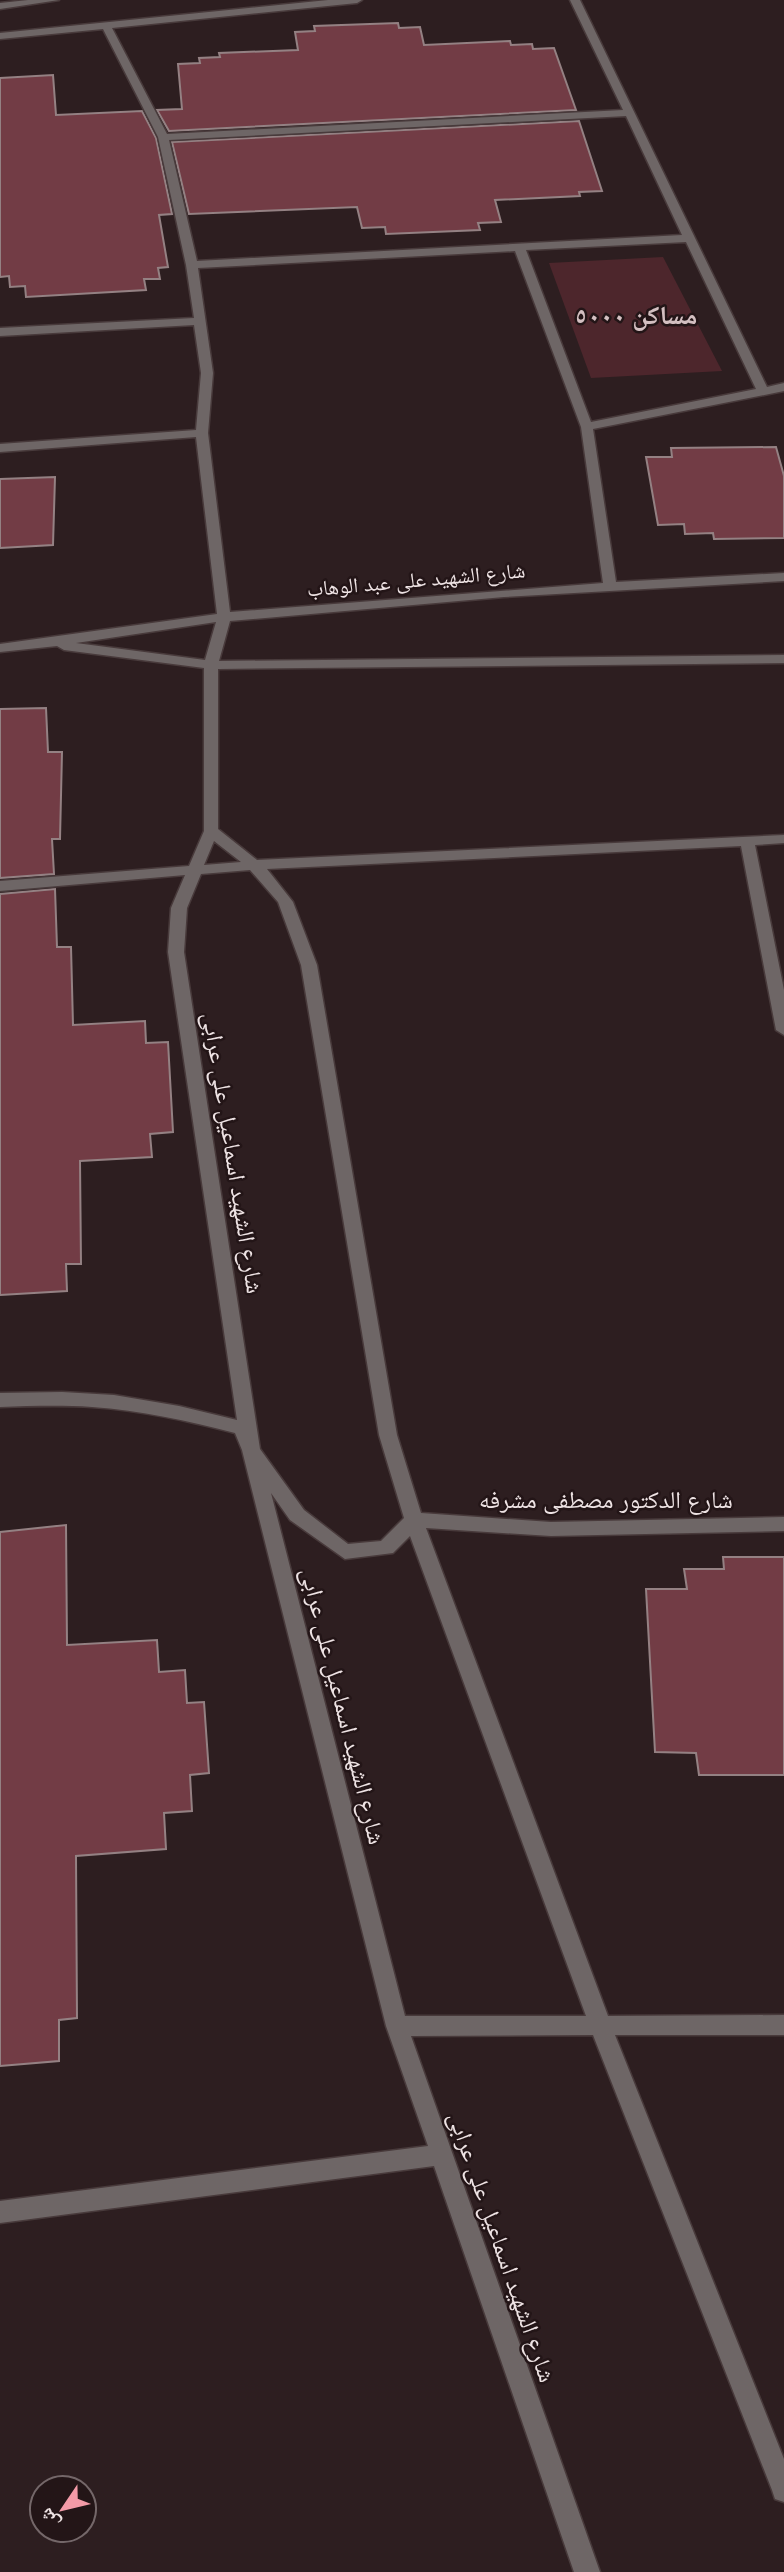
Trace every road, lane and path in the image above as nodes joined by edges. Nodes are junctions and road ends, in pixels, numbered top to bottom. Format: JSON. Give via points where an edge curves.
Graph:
{"nodes":[{"id":1,"x":54,"y":0,"type":"edge"},
{"id":2,"x":357,"y":0,"type":"edge"},
{"id":3,"x":575,"y":0,"type":"edge"},
{"id":4,"x":17,"y":4,"type":"junction"},
{"id":5,"x":0,"y":6,"type":"edge"},
{"id":6,"x":106,"y":25,"type":"junction"},
{"id":7,"x":24,"y":34,"type":"junction"},
{"id":8,"x":0,"y":36,"type":"edge"},
{"id":9,"x":629,"y":113,"type":"junction"},
{"id":10,"x":163,"y":137,"type":"junction"},
{"id":11,"x":690,"y":237,"type":"junction"},
{"id":12,"x":519,"y":247,"type":"junction"},
{"id":13,"x":192,"y":265,"type":"junction"},
{"id":14,"x":199,"y":321,"type":"junction"},
{"id":15,"x":0,"y":331,"type":"edge"},
{"id":16,"x":784,"y":387,"type":"edge"},
{"id":17,"x":763,"y":391,"type":"junction"},
{"id":18,"x":587,"y":427,"type":"junction"},
{"id":19,"x":202,"y":433,"type":"junction"},
{"id":20,"x":0,"y":448,"type":"edge"},
{"id":21,"x":784,"y":577,"type":"edge"},
{"id":22,"x":610,"y":585,"type":"junction"},
{"id":23,"x":224,"y":617,"type":"junction"},
{"id":24,"x":53,"y":645,"type":"junction"},
{"id":25,"x":0,"y":648,"type":"edge"},
{"id":26,"x":784,"y":659,"type":"edge"},
{"id":27,"x":211,"y":665,"type":"junction"},
{"id":28,"x":211,"y":831,"type":"junction"},
{"id":29,"x":784,"y":838,"type":"edge"},
{"id":30,"x":747,"y":840,"type":"junction"},
{"id":31,"x":256,"y":865,"type":"junction"},
{"id":32,"x":192,"y":871,"type":"junction"},
{"id":33,"x":0,"y":886,"type":"edge"},
{"id":34,"x":784,"y":1030,"type":"edge"},
{"id":35,"x":0,"y":1400,"type":"edge"},
{"id":36,"x":251,"y":1450,"type":"junction"},
{"id":37,"x":414,"y":1520,"type":"junction"},
{"id":38,"x":784,"y":1524,"type":"edge"},
{"id":39,"x":600,"y":2025,"type":"junction"},
{"id":40,"x":784,"y":2025,"type":"edge"},
{"id":41,"x":397,"y":2026,"type":"junction"},
{"id":42,"x":442,"y":2155,"type":"junction"},
{"id":43,"x":0,"y":2212,"type":"edge"},
{"id":44,"x":784,"y":2490,"type":"edge"},
{"id":45,"x":587,"y":2572,"type":"edge"}],
"edges":[{"from":1,"to":4,"type":"street"},
{"from":2,"to":6,"type":"street"},
{"from":3,"to":9,"type":"street"},
{"from":4,"to":5,"type":"street"},
{"from":4,"to":7,"type":"street","via":[[7,20]]},
{"from":6,"to":7,"type":"street"},
{"from":6,"to":10,"type":"street","name":"شارع الشهيد اسماعيل على عرابى"},
{"from":7,"to":8,"type":"street"},
{"from":9,"to":10,"type":"street"},
{"from":9,"to":11,"type":"street"},
{"from":10,"to":13,"type":"street","name":"شارع الشهيد اسماعيل على عرابى"},
{"from":11,"to":12,"type":"street"},
{"from":11,"to":17,"type":"street"},
{"from":12,"to":13,"type":"street"},
{"from":12,"to":18,"type":"street"},
{"from":13,"to":14,"type":"street","name":"شارع الشهيد اسماعيل على عرابى"},
{"from":14,"to":15,"type":"street"},
{"from":14,"to":19,"type":"street","name":"شارع الشهيد اسماعيل على عرابى","via":[[207,373]]},
{"from":16,"to":17,"type":"street"},
{"from":17,"to":18,"type":"street"},
{"from":18,"to":22,"type":"street"},
{"from":19,"to":20,"type":"street"},
{"from":19,"to":23,"type":"street","name":"شارع الشهيد اسماعيل على عرابى"},
{"from":21,"to":22,"type":"street","name":"شارع الشهيد على عبد الوهاب"},
{"from":22,"to":23,"type":"street","name":"شارع الشهيد على عبد الوهاب"},
{"from":23,"to":24,"type":"street","name":"شارع الشهيد على عبد الوهاب"},
{"from":23,"to":27,"type":"street","name":"شارع الشهيد اسماعيل على عرابى"},
{"from":24,"to":25,"type":"street","name":"شارع الشهيد على عبد الوهاب"},
{"from":24,"to":27,"type":"street","name":"شارع الشهيد على عبد الوهاب"},
{"from":26,"to":27,"type":"street","name":"شارع الشهيد على عبد الوهاب"},
{"from":27,"to":28,"type":"street","name":"شارع الشهيد اسماعيل على عرابى"},
{"from":28,"to":31,"type":"street"},
{"from":28,"to":32,"type":"street","name":"شارع الشهيد اسماعيل على عرابى"},
{"from":29,"to":30,"type":"street"},
{"from":30,"to":31,"type":"street"},
{"from":30,"to":34,"type":"street"},
{"from":31,"to":32,"type":"street"},
{"from":31,"to":37,"type":"street","via":[[288,902],[309,965],[388,1436]]},
{"from":32,"to":33,"type":"street"},
{"from":32,"to":36,"type":"street","name":"شارع الشهيد اسماعيل على عرابى","via":[[179,908],[176,952]]},
{"from":35,"to":36,"type":"street","via":[[72,1399],[187,1413],[242,1428]]},
{"from":36,"to":37,"type":"street","via":[[297,1515],[345,1552],[386,1548]]},
{"from":36,"to":41,"type":"street","name":"شارع الشهيد اسماعيل على عرابى"},
{"from":37,"to":38,"type":"street","name":"شارع الدكتور مصطفى مشرفه","via":[[551,1529]]},
{"from":37,"to":39,"type":"street"},
{"from":39,"to":40,"type":"street"},
{"from":39,"to":41,"type":"street"},
{"from":39,"to":44,"type":"street"},
{"from":41,"to":42,"type":"street","name":"شارع الشهيد اسماعيل على عرابى"},
{"from":42,"to":43,"type":"street"},
{"from":42,"to":45,"type":"street","name":"شارع الشهيد اسماعيل على عرابى"}]}
